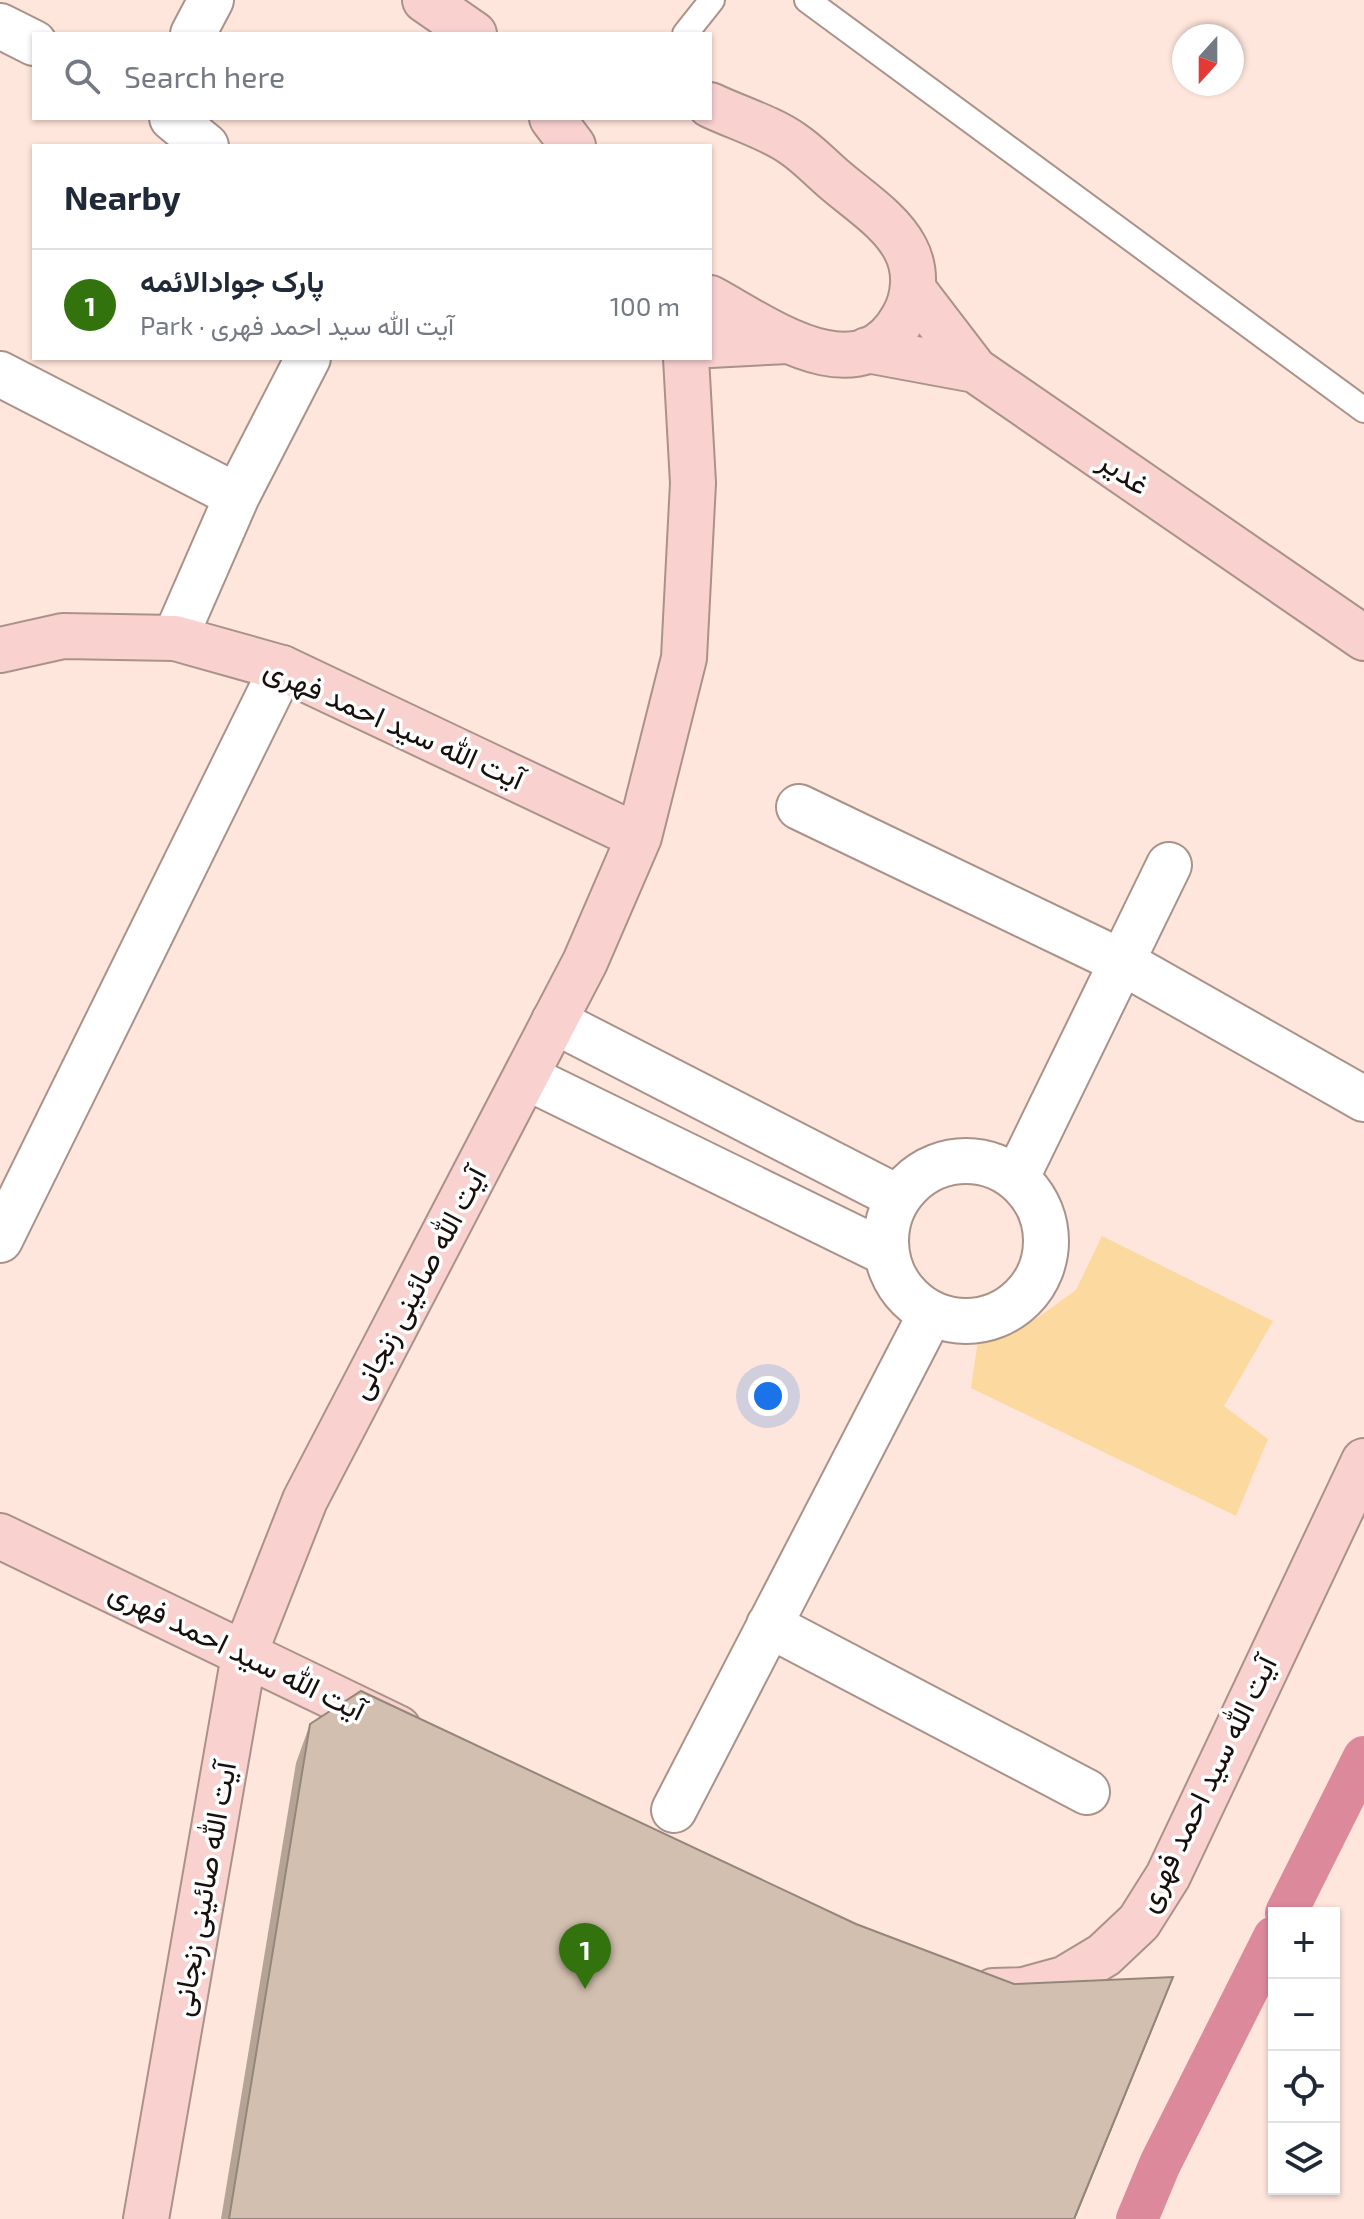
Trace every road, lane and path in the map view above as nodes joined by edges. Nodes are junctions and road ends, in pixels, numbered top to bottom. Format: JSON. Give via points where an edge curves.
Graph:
{"nodes":[{"id":1,"x":211,"y":0,"type":"edge"},
{"id":2,"x":425,"y":0,"type":"edge"},
{"id":3,"x":712,"y":0,"type":"edge"},
{"id":4,"x":807,"y":0,"type":"edge"},
{"id":5,"x":0,"y":26,"type":"edge"},
{"id":6,"x":194,"y":32,"type":"edge"},
{"id":7,"x":471,"y":32,"type":"edge"},
{"id":8,"x":687,"y":32,"type":"edge"},
{"id":9,"x":32,"y":42,"type":"edge"},
{"id":10,"x":712,"y":106,"type":"edge"},
{"id":11,"x":174,"y":120,"type":"edge"},
{"id":12,"x":554,"y":120,"type":"edge"},
{"id":13,"x":588,"y":120,"type":"edge"},
{"id":14,"x":204,"y":144,"type":"edge"},
{"id":15,"x":574,"y":144,"type":"edge"},
{"id":16,"x":577,"y":144,"type":"edge"},
{"id":17,"x":913,"y":289,"type":"junction"},
{"id":18,"x":712,"y":299,"type":"edge"},
{"id":19,"x":788,"y":341,"type":"junction"},
{"id":20,"x":712,"y":345,"type":"edge"},
{"id":21,"x":867,"y":350,"type":"junction"},
{"id":22,"x":307,"y":360,"type":"edge"},
{"id":23,"x":686,"y":360,"type":"edge"},
{"id":24,"x":975,"y":370,"type":"junction"},
{"id":25,"x":0,"y":374,"type":"edge"},
{"id":26,"x":1364,"y":410,"type":"edge"},
{"id":27,"x":237,"y":496,"type":"junction"},
{"id":28,"x":175,"y":638,"type":"junction"},
{"id":29,"x":1364,"y":638,"type":"edge"},
{"id":30,"x":0,"y":650,"type":"edge"},
{"id":31,"x":282,"y":668,"type":"junction"},
{"id":32,"x":799,"y":807,"type":"dead end"},
{"id":33,"x":639,"y":837,"type":"junction"},
{"id":34,"x":1169,"y":865,"type":"dead end"},
{"id":35,"x":1122,"y":962,"type":"junction"},
{"id":36,"x":554,"y":1021,"type":"junction"},
{"id":37,"x":526,"y":1077,"type":"junction"},
{"id":38,"x":1364,"y":1099,"type":"edge"},
{"id":39,"x":1017,"y":1177,"type":"junction"},
{"id":40,"x":897,"y":1197,"type":"junction"},
{"id":41,"x":0,"y":1240,"type":"edge"},
{"id":42,"x":884,"y":1252,"type":"junction"},
{"id":43,"x":930,"y":1315,"type":"junction"},
{"id":44,"x":1364,"y":1461,"type":"edge"},
{"id":45,"x":0,"y":1536,"type":"edge"},
{"id":46,"x":769,"y":1625,"type":"junction"},
{"id":47,"x":244,"y":1655,"type":"junction"},
{"id":48,"x":431,"y":1744,"type":"edge"},
{"id":49,"x":1087,"y":1792,"type":"dead end"},
{"id":50,"x":674,"y":1810,"type":"dead end"},
{"id":51,"x":960,"y":1986,"type":"edge"},
{"id":52,"x":146,"y":2219,"type":"edge"}],
"edges":[{"from":1,"to":6,"type":"street"},
{"from":2,"to":7,"type":"main road"},
{"from":3,"to":8,"type":"lane"},
{"from":4,"to":26,"type":"lane"},
{"from":5,"to":9,"type":"street"},
{"from":10,"to":17,"type":"main road","via":[[792,142],[896,233],[912,269]]},
{"from":11,"to":14,"type":"street"},
{"from":12,"to":15,"type":"main road"},
{"from":13,"to":16,"type":"main road"},
{"from":17,"to":21,"type":"main road","via":[[899,325]]},
{"from":17,"to":24,"type":"main road"},
{"from":18,"to":19,"type":"main road"},
{"from":19,"to":20,"type":"main road"},
{"from":19,"to":21,"type":"main road","via":[[826,355]]},
{"from":21,"to":24,"type":"main road","name":"غدیر"},
{"from":22,"to":27,"type":"street"},
{"from":23,"to":33,"type":"main road","name":"آیت الله صائینی زنجانی","via":[[693,483],[684,658]]},
{"from":24,"to":29,"type":"main road","name":"غدیر"},
{"from":25,"to":27,"type":"street"},
{"from":27,"to":28,"type":"street"},
{"from":28,"to":30,"type":"main road","name":"آیت الله سید احمد فهری","via":[[63,636]]},
{"from":28,"to":31,"type":"main road","name":"آیت الله سید احمد فهری"},
{"from":31,"to":33,"type":"main road","name":"آیت الله سید احمد فهری"},
{"from":31,"to":41,"type":"street"},
{"from":32,"to":35,"type":"street"},
{"from":33,"to":36,"type":"main road","name":"آیت الله صائینی زنجانی"},
{"from":34,"to":35,"type":"street"},
{"from":35,"to":38,"type":"street"},
{"from":35,"to":39,"type":"street"},
{"from":36,"to":37,"type":"main road","name":"آیت الله صائینی زنجانی"},
{"from":36,"to":40,"type":"street"},
{"from":37,"to":42,"type":"street"},
{"from":37,"to":47,"type":"main road","name":"آیت الله صائینی زنجانی","via":[[305,1500]]},
{"from":39,"to":40,"type":"street","via":[[975,1160],[931,1167]]},
{"from":39,"to":43,"type":"street","via":[[1044,1216],[1045,1263],[1020,1303],[976,1322]]},
{"from":40,"to":42,"type":"street"},
{"from":42,"to":43,"type":"street","via":[[899,1289]]},
{"from":43,"to":46,"type":"street"},
{"from":44,"to":51,"type":"main road","name":"آیت الله سید احمد فهری","via":[[1168,1876],[1139,1922],[1104,1955],[1064,1979],[1024,1990],[973,1991]]},
{"from":45,"to":47,"type":"main road","name":"آیت الله سید احمد فهری"},
{"from":46,"to":49,"type":"street"},
{"from":46,"to":50,"type":"street"},
{"from":47,"to":48,"type":"main road","name":"آیت الله سید احمد فهری"},
{"from":47,"to":52,"type":"main road","name":"آیت الله صائینی زنجانی"}]}
